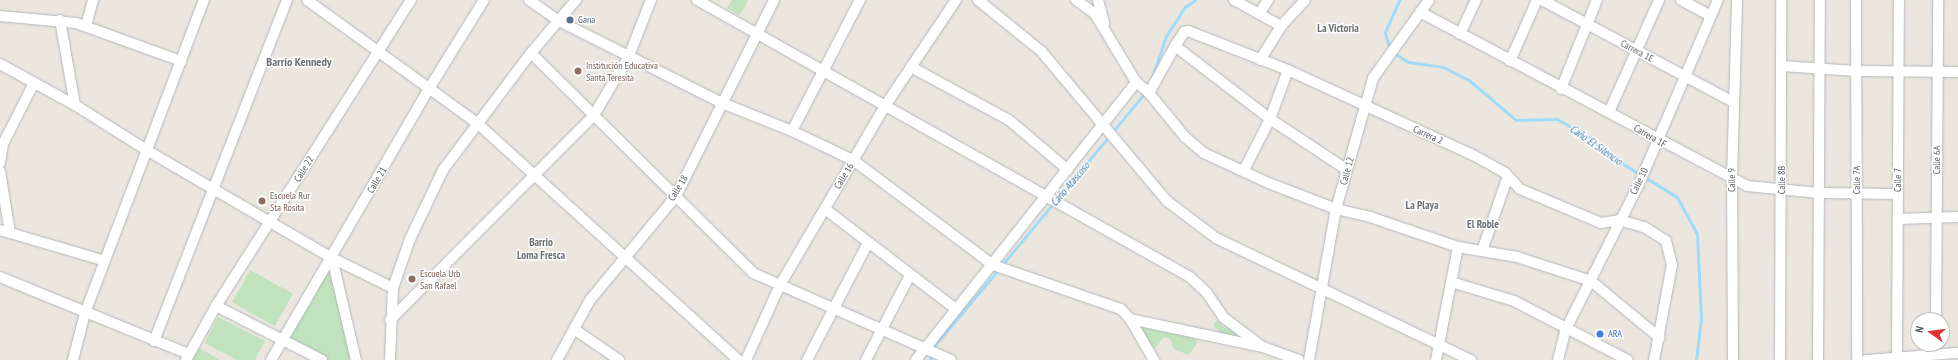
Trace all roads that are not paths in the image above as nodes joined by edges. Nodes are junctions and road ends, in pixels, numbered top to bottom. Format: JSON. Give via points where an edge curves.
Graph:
{"nodes":[{"id":1,"x":92,"y":0,"type":"edge"},
{"id":2,"x":204,"y":0,"type":"edge"},
{"id":3,"x":287,"y":0,"type":"edge"},
{"id":4,"x":307,"y":0,"type":"edge"},
{"id":5,"x":411,"y":0,"type":"edge"},
{"id":6,"x":484,"y":0,"type":"edge"},
{"id":7,"x":529,"y":0,"type":"edge"},
{"id":8,"x":576,"y":0,"type":"edge"},
{"id":9,"x":651,"y":0,"type":"edge"},
{"id":10,"x":696,"y":0,"type":"edge"},
{"id":11,"x":774,"y":0,"type":"edge"},
{"id":12,"x":860,"y":0,"type":"edge"},
{"id":13,"x":956,"y":0,"type":"edge"},
{"id":14,"x":978,"y":0,"type":"edge"},
{"id":15,"x":1076,"y":0,"type":"edge"},
{"id":16,"x":1098,"y":0,"type":"edge"},
{"id":17,"x":1234,"y":0,"type":"edge"},
{"id":18,"x":1268,"y":0,"type":"edge"},
{"id":19,"x":1305,"y":0,"type":"edge"},
{"id":20,"x":1429,"y":0,"type":"edge"},
{"id":21,"x":1476,"y":0,"type":"edge"},
{"id":22,"x":1537,"y":0,"type":"edge"},
{"id":23,"x":1542,"y":0,"type":"edge"},
{"id":24,"x":1597,"y":0,"type":"edge"},
{"id":25,"x":1660,"y":0,"type":"edge"},
{"id":26,"x":1681,"y":0,"type":"edge"},
{"id":27,"x":1718,"y":0,"type":"edge"},
{"id":28,"x":1737,"y":0,"type":"edge"},
{"id":29,"x":1781,"y":0,"type":"edge"},
{"id":30,"x":1820,"y":0,"type":"edge"},
{"id":31,"x":1856,"y":0,"type":"edge"},
{"id":32,"x":1899,"y":0,"type":"edge"},
{"id":33,"x":1938,"y":0,"type":"edge"},
{"id":34,"x":1420,"y":12,"type":"junction"},
{"id":35,"x":1259,"y":14,"type":"junction"},
{"id":36,"x":0,"y":16,"type":"edge"},
{"id":37,"x":1711,"y":16,"type":"junction"},
{"id":38,"x":60,"y":20,"type":"junction"},
{"id":39,"x":559,"y":21,"type":"junction"},
{"id":40,"x":1587,"y":24,"type":"junction"},
{"id":41,"x":86,"y":26,"type":"junction"},
{"id":42,"x":1281,"y":26,"type":"junction"},
{"id":43,"x":1106,"y":33,"type":"junction"},
{"id":44,"x":756,"y":34,"type":"junction"},
{"id":45,"x":1460,"y":34,"type":"junction"},
{"id":46,"x":1175,"y":46,"type":"junction"},
{"id":47,"x":1637,"y":50,"type":"junction"},
{"id":48,"x":377,"y":51,"type":"junction"},
{"id":49,"x":531,"y":53,"type":"junction"},
{"id":50,"x":629,"y":56,"type":"junction"},
{"id":51,"x":1260,"y":60,"type":"junction"},
{"id":52,"x":181,"y":61,"type":"junction"},
{"id":53,"x":1510,"y":61,"type":"junction"},
{"id":54,"x":0,"y":64,"type":"edge"},
{"id":55,"x":1782,"y":66,"type":"junction"},
{"id":56,"x":911,"y":67,"type":"junction"},
{"id":57,"x":822,"y":68,"type":"junction"},
{"id":58,"x":1288,"y":70,"type":"junction"},
{"id":59,"x":1820,"y":70,"type":"junction"},
{"id":60,"x":1856,"y":71,"type":"junction"},
{"id":61,"x":1898,"y":72,"type":"junction"},
{"id":62,"x":1958,"y":72,"type":"edge"},
{"id":63,"x":1937,"y":73,"type":"junction"},
{"id":64,"x":1685,"y":76,"type":"junction"},
{"id":65,"x":34,"y":83,"type":"junction"},
{"id":66,"x":430,"y":87,"type":"junction"},
{"id":67,"x":1143,"y":88,"type":"junction"},
{"id":68,"x":1561,"y":89,"type":"junction"},
{"id":69,"x":1733,"y":102,"type":"junction"},
{"id":70,"x":722,"y":103,"type":"junction"},
{"id":71,"x":75,"y":105,"type":"junction"},
{"id":72,"x":885,"y":106,"type":"junction"},
{"id":73,"x":1364,"y":106,"type":"junction"},
{"id":74,"x":1609,"y":112,"type":"junction"},
{"id":75,"x":594,"y":115,"type":"junction"},
{"id":76,"x":1270,"y":118,"type":"junction"},
{"id":77,"x":477,"y":123,"type":"junction"},
{"id":78,"x":792,"y":131,"type":"junction"},
{"id":79,"x":1110,"y":131,"type":"junction"},
{"id":80,"x":1658,"y":141,"type":"junction"},
{"id":81,"x":148,"y":151,"type":"junction"},
{"id":82,"x":853,"y":160,"type":"junction"},
{"id":83,"x":0,"y":163,"type":"edge"},
{"id":84,"x":1068,"y":170,"type":"junction"},
{"id":85,"x":1244,"y":170,"type":"junction"},
{"id":86,"x":1347,"y":170,"type":"junction"},
{"id":87,"x":0,"y":171,"type":"edge"},
{"id":88,"x":535,"y":174,"type":"junction"},
{"id":89,"x":1508,"y":176,"type":"junction"},
{"id":90,"x":1732,"y":180,"type":"junction"},
{"id":91,"x":215,"y":190,"type":"junction"},
{"id":92,"x":1781,"y":192,"type":"junction"},
{"id":93,"x":1819,"y":193,"type":"junction"},
{"id":94,"x":1857,"y":193,"type":"junction"},
{"id":95,"x":1898,"y":194,"type":"junction"},
{"id":96,"x":676,"y":196,"type":"junction"},
{"id":97,"x":1053,"y":199,"type":"junction"},
{"id":98,"x":825,"y":209,"type":"junction"},
{"id":99,"x":1336,"y":209,"type":"junction"},
{"id":100,"x":1936,"y":217,"type":"junction"},
{"id":101,"x":1958,"y":217,"type":"edge"},
{"id":102,"x":1898,"y":219,"type":"junction"},
{"id":103,"x":1619,"y":220,"type":"junction"},
{"id":104,"x":271,"y":222,"type":"junction"},
{"id":105,"x":5,"y":232,"type":"edge"},
{"id":106,"x":868,"y":243,"type":"junction"},
{"id":107,"x":1458,"y":247,"type":"junction"},
{"id":108,"x":1482,"y":251,"type":"junction"},
{"id":109,"x":623,"y":256,"type":"junction"},
{"id":110,"x":332,"y":258,"type":"junction"},
{"id":111,"x":105,"y":261,"type":"junction"},
{"id":112,"x":998,"y":267,"type":"junction"},
{"id":113,"x":910,"y":275,"type":"junction"},
{"id":114,"x":0,"y":277,"type":"edge"},
{"id":115,"x":1591,"y":280,"type":"junction"},
{"id":116,"x":1451,"y":282,"type":"junction"},
{"id":117,"x":780,"y":285,"type":"junction"},
{"id":118,"x":393,"y":288,"type":"junction"},
{"id":119,"x":1322,"y":290,"type":"junction"},
{"id":120,"x":216,"y":306,"type":"junction"},
{"id":121,"x":833,"y":309,"type":"junction"},
{"id":122,"x":956,"y":309,"type":"junction"},
{"id":123,"x":1936,"y":312,"type":"edge"},
{"id":124,"x":85,"y":313,"type":"junction"},
{"id":125,"x":1130,"y":319,"type":"junction"},
{"id":126,"x":390,"y":320,"type":"junction"},
{"id":127,"x":574,"y":329,"type":"junction"},
{"id":128,"x":1566,"y":329,"type":"junction"},
{"id":129,"x":882,"y":330,"type":"junction"},
{"id":130,"x":1660,"y":338,"type":"junction"},
{"id":131,"x":282,"y":340,"type":"junction"},
{"id":132,"x":154,"y":341,"type":"junction"},
{"id":133,"x":1439,"y":344,"type":"junction"},
{"id":134,"x":1263,"y":347,"type":"junction"},
{"id":135,"x":930,"y":351,"type":"junction"},
{"id":136,"x":1958,"y":353,"type":"edge"},
{"id":137,"x":188,"y":357,"type":"edge"},
{"id":138,"x":1938,"y":357,"type":"edge"},
{"id":139,"x":1897,"y":359,"type":"edge"},
{"id":140,"x":73,"y":360,"type":"edge"},
{"id":141,"x":271,"y":360,"type":"edge"},
{"id":142,"x":322,"y":360,"type":"edge"},
{"id":143,"x":356,"y":360,"type":"edge"},
{"id":144,"x":390,"y":360,"type":"edge"},
{"id":145,"x":557,"y":360,"type":"edge"},
{"id":146,"x":619,"y":360,"type":"edge"},
{"id":147,"x":738,"y":360,"type":"edge"},
{"id":148,"x":746,"y":360,"type":"edge"},
{"id":149,"x":806,"y":360,"type":"edge"},
{"id":150,"x":866,"y":360,"type":"edge"},
{"id":151,"x":916,"y":360,"type":"edge"},
{"id":152,"x":951,"y":360,"type":"edge"},
{"id":153,"x":1154,"y":360,"type":"edge"},
{"id":154,"x":1299,"y":360,"type":"edge"},
{"id":155,"x":1309,"y":360,"type":"edge"},
{"id":156,"x":1436,"y":360,"type":"edge"},
{"id":157,"x":1471,"y":360,"type":"edge"},
{"id":158,"x":1558,"y":360,"type":"edge"},
{"id":159,"x":1628,"y":360,"type":"edge"},
{"id":160,"x":1654,"y":360,"type":"edge"},
{"id":161,"x":1734,"y":360,"type":"edge"},
{"id":162,"x":1780,"y":360,"type":"edge"},
{"id":163,"x":1818,"y":360,"type":"edge"},
{"id":164,"x":1857,"y":360,"type":"edge"},
{"id":165,"x":1866,"y":360,"type":"edge"}],
"edges":[{"from":1,"to":41,"type":"street"},
{"from":2,"to":52,"type":"street"},
{"from":3,"to":91,"type":"street"},
{"from":4,"to":48,"type":"street"},
{"from":5,"to":48,"type":"street","name":"Calle 22"},
{"from":6,"to":66,"type":"street","name":"Calle 21"},
{"from":7,"to":39,"type":"street"},
{"from":8,"to":39,"type":"street"},
{"from":9,"to":50,"type":"street"},
{"from":10,"to":44,"type":"street"},
{"from":11,"to":44,"type":"street","name":"Calle 18"},
{"from":12,"to":57,"type":"street"},
{"from":13,"to":56,"type":"street","name":"Calle 16"},
{"from":14,"to":79,"type":"street","via":[[1041,51]]},
{"from":15,"to":43,"type":"street","via":[[1095,14]]},
{"from":16,"to":43,"type":"street"},
{"from":17,"to":35,"type":"street"},
{"from":18,"to":35,"type":"street"},
{"from":19,"to":42,"type":"street"},
{"from":20,"to":34,"type":"street","name":"Calle 12"},
{"from":21,"to":45,"type":"street"},
{"from":22,"to":53,"type":"street"},
{"from":23,"to":40,"type":"street","name":"Carrera 1E"},
{"from":24,"to":40,"type":"street"},
{"from":25,"to":47,"type":"street"},
{"from":26,"to":37,"type":"street"},
{"from":27,"to":37,"type":"street","name":"Calle 10"},
{"from":28,"to":69,"type":"street","name":"Calle 9"},
{"from":29,"to":55,"type":"street","name":"Calle 8B"},
{"from":30,"to":59,"type":"street"},
{"from":31,"to":60,"type":"street","name":"Calle 7A"},
{"from":32,"to":61,"type":"street","name":"Calle 7"},
{"from":33,"to":63,"type":"street","name":"Calle 6A"},
{"from":34,"to":45,"type":"street","name":"Carrera 1F"},
{"from":34,"to":73,"type":"street","name":"Calle 12","via":[[1373,78]]},
{"from":35,"to":42,"type":"street"},
{"from":36,"to":38,"type":"street"},
{"from":37,"to":64,"type":"street","name":"Calle 10"},
{"from":38,"to":41,"type":"street"},
{"from":38,"to":71,"type":"street"},
{"from":39,"to":49,"type":"street"},
{"from":39,"to":50,"type":"street"},
{"from":40,"to":47,"type":"street","name":"Carrera 1E"},
{"from":40,"to":68,"type":"street"},
{"from":41,"to":52,"type":"street"},
{"from":42,"to":51,"type":"street"},
{"from":43,"to":67,"type":"street"},
{"from":44,"to":57,"type":"street"},
{"from":44,"to":70,"type":"street","name":"Calle 18"},
{"from":45,"to":53,"type":"street","name":"Carrera 1F"},
{"from":46,"to":51,"type":"street","name":"Carrera 2","via":[[1184,32],[1188,32]]},
{"from":46,"to":67,"type":"street"},
{"from":46,"to":76,"type":"street"},
{"from":47,"to":64,"type":"street","name":"Carrera 1E"},
{"from":47,"to":74,"type":"street"},
{"from":48,"to":66,"type":"street"},
{"from":48,"to":104,"type":"street","name":"Calle 22"},
{"from":49,"to":75,"type":"street"},
{"from":49,"to":77,"type":"street"},
{"from":50,"to":70,"type":"street"},
{"from":50,"to":75,"type":"street"},
{"from":51,"to":58,"type":"street","name":"Carrera 2"},
{"from":52,"to":81,"type":"street"},
{"from":53,"to":68,"type":"street","name":"Carrera 1F"},
{"from":54,"to":65,"type":"street"},
{"from":55,"to":59,"type":"street"},
{"from":55,"to":92,"type":"street","name":"Calle 8B"},
{"from":56,"to":72,"type":"street","name":"Calle 16"},
{"from":56,"to":84,"type":"street","via":[[1009,120]]},
{"from":57,"to":72,"type":"street"},
{"from":57,"to":78,"type":"street"},
{"from":58,"to":73,"type":"street","name":"Carrera 2"},
{"from":58,"to":76,"type":"street"},
{"from":59,"to":60,"type":"street"},
{"from":59,"to":93,"type":"street"},
{"from":60,"to":61,"type":"street"},
{"from":60,"to":94,"type":"street","name":"Calle 7A"},
{"from":61,"to":63,"type":"street"},
{"from":61,"to":95,"type":"street","name":"Calle 7"},
{"from":62,"to":63,"type":"street"},
{"from":63,"to":100,"type":"street","name":"Calle 6A"},
{"from":64,"to":69,"type":"street","name":"Carrera 1E"},
{"from":64,"to":80,"type":"street","name":"Calle 10"},
{"from":65,"to":71,"type":"street"},
{"from":65,"to":83,"type":"street","via":[[3,144]]},
{"from":66,"to":77,"type":"street"},
{"from":66,"to":110,"type":"street","name":"Calle 21"},
{"from":67,"to":79,"type":"street"},
{"from":67,"to":85,"type":"street","via":[[1185,137],[1204,153]]},
{"from":68,"to":74,"type":"street","name":"Carrera 1F"},
{"from":69,"to":90,"type":"street","name":"Calle 9"},
{"from":70,"to":78,"type":"street"},
{"from":70,"to":96,"type":"street","name":"Calle 18"},
{"from":71,"to":81,"type":"street"},
{"from":72,"to":82,"type":"street","name":"Calle 16"},
{"from":72,"to":97,"type":"street"},
{"from":73,"to":86,"type":"street","name":"Calle 12"},
{"from":73,"to":89,"type":"street","name":"Carrera 2","via":[[1473,155]]},
{"from":74,"to":80,"type":"street","name":"Carrera 1F"},
{"from":75,"to":88,"type":"street"},
{"from":75,"to":96,"type":"street"},
{"from":76,"to":85,"type":"street"},
{"from":76,"to":86,"type":"street"},
{"from":77,"to":88,"type":"street"},
{"from":77,"to":118,"type":"street","via":[[443,170],[410,239]]},
{"from":78,"to":82,"type":"street"},
{"from":79,"to":84,"type":"street"},
{"from":79,"to":119,"type":"street","via":[[1168,201],[1216,238]]},
{"from":80,"to":90,"type":"street","name":"Carrera 1F"},
{"from":80,"to":103,"type":"street","name":"Calle 10"},
{"from":81,"to":91,"type":"street"},
{"from":81,"to":111,"type":"street"},
{"from":82,"to":98,"type":"street","name":"Calle 16"},
{"from":82,"to":112,"type":"street"},
{"from":84,"to":97,"type":"street"},
{"from":85,"to":99,"type":"street","via":[[1266,182]]},
{"from":86,"to":99,"type":"street","name":"Calle 12"},
{"from":87,"to":105,"type":"street"},
{"from":88,"to":109,"type":"street"},
{"from":88,"to":126,"type":"street"},
{"from":89,"to":103,"type":"street","name":"Carrera 2","via":[[1520,189],[1601,223]]},
{"from":89,"to":108,"type":"street"},
{"from":90,"to":92,"type":"street","name":"Carrera 1F","via":[[1747,186]]},
{"from":90,"to":161,"type":"street","name":"Calle 9"},
{"from":91,"to":104,"type":"street"},
{"from":91,"to":132,"type":"street"},
{"from":92,"to":93,"type":"street","name":"Carrera 1F"},
{"from":92,"to":162,"type":"street","name":"Calle 8B"},
{"from":93,"to":94,"type":"street","name":"Carrera 1F"},
{"from":93,"to":163,"type":"street"},
{"from":94,"to":95,"type":"street","name":"Carrera 1F"},
{"from":94,"to":164,"type":"street","name":"Calle 7A"},
{"from":95,"to":102,"type":"street","name":"Calle 7"},
{"from":96,"to":109,"type":"street","name":"Calle 18"},
{"from":96,"to":117,"type":"street","via":[[753,273]]},
{"from":97,"to":112,"type":"street"},
{"from":97,"to":134,"type":"street","via":[[1190,276],[1207,293],[1223,317]]},
{"from":98,"to":106,"type":"street"},
{"from":98,"to":117,"type":"street","name":"Calle 16"},
{"from":99,"to":107,"type":"street","via":[[1370,217]]},
{"from":99,"to":119,"type":"street","name":"Calle 12"},
{"from":100,"to":101,"type":"street"},
{"from":100,"to":102,"type":"street"},
{"from":100,"to":123,"type":"street","name":"Calle 6A"},
{"from":102,"to":139,"type":"street","name":"Calle 7"},
{"from":103,"to":115,"type":"street","name":"Calle 10"},
{"from":103,"to":130,"type":"street","name":"Carrera 2","via":[[1644,228],[1666,241],[1672,265]]},
{"from":104,"to":110,"type":"street"},
{"from":104,"to":120,"type":"street","name":"Calle 22"},
{"from":105,"to":111,"type":"street"},
{"from":106,"to":113,"type":"street"},
{"from":106,"to":121,"type":"street"},
{"from":107,"to":108,"type":"street"},
{"from":107,"to":116,"type":"street"},
{"from":108,"to":115,"type":"street","via":[[1517,257]]},
{"from":109,"to":127,"type":"street","name":"Calle 18","via":[[590,300]]},
{"from":109,"to":147,"type":"street"},
{"from":110,"to":118,"type":"street"},
{"from":110,"to":131,"type":"street","name":"Calle 21"},
{"from":110,"to":143,"type":"street"},
{"from":111,"to":124,"type":"street"},
{"from":112,"to":122,"type":"street"},
{"from":112,"to":125,"type":"street","via":[[1121,308]]},
{"from":113,"to":122,"type":"street"},
{"from":113,"to":129,"type":"street"},
{"from":114,"to":124,"type":"street"},
{"from":115,"to":128,"type":"street","name":"Calle 10"},
{"from":115,"to":130,"type":"street"},
{"from":116,"to":128,"type":"street","via":[[1514,301]]},
{"from":116,"to":133,"type":"street"},
{"from":117,"to":121,"type":"street"},
{"from":117,"to":148,"type":"street","name":"Calle 16"},
{"from":118,"to":126,"type":"street"},
{"from":119,"to":133,"type":"street"},
{"from":119,"to":155,"type":"street","name":"Calle 12"},
{"from":120,"to":131,"type":"street"},
{"from":120,"to":137,"type":"street","name":"Calle 22"},
{"from":121,"to":129,"type":"street"},
{"from":121,"to":149,"type":"street"},
{"from":122,"to":135,"type":"street"},
{"from":124,"to":132,"type":"street"},
{"from":124,"to":140,"type":"street"},
{"from":125,"to":134,"type":"street"},
{"from":125,"to":153,"type":"street"},
{"from":126,"to":144,"type":"street"},
{"from":127,"to":145,"type":"street","name":"Calle 18"},
{"from":127,"to":146,"type":"street"},
{"from":128,"to":158,"type":"street","name":"Calle 10"},
{"from":128,"to":159,"type":"street"},
{"from":129,"to":135,"type":"street"},
{"from":129,"to":150,"type":"street"},
{"from":130,"to":160,"type":"street"},
{"from":131,"to":141,"type":"street","name":"Calle 21"},
{"from":131,"to":142,"type":"street"},
{"from":132,"to":137,"type":"street"},
{"from":133,"to":156,"type":"street"},
{"from":133,"to":157,"type":"street"},
{"from":134,"to":154,"type":"street"},
{"from":135,"to":151,"type":"street"},
{"from":135,"to":152,"type":"street"},
{"from":136,"to":138,"type":"street"},
{"from":138,"to":139,"type":"street"},
{"from":139,"to":165,"type":"street"}]}
